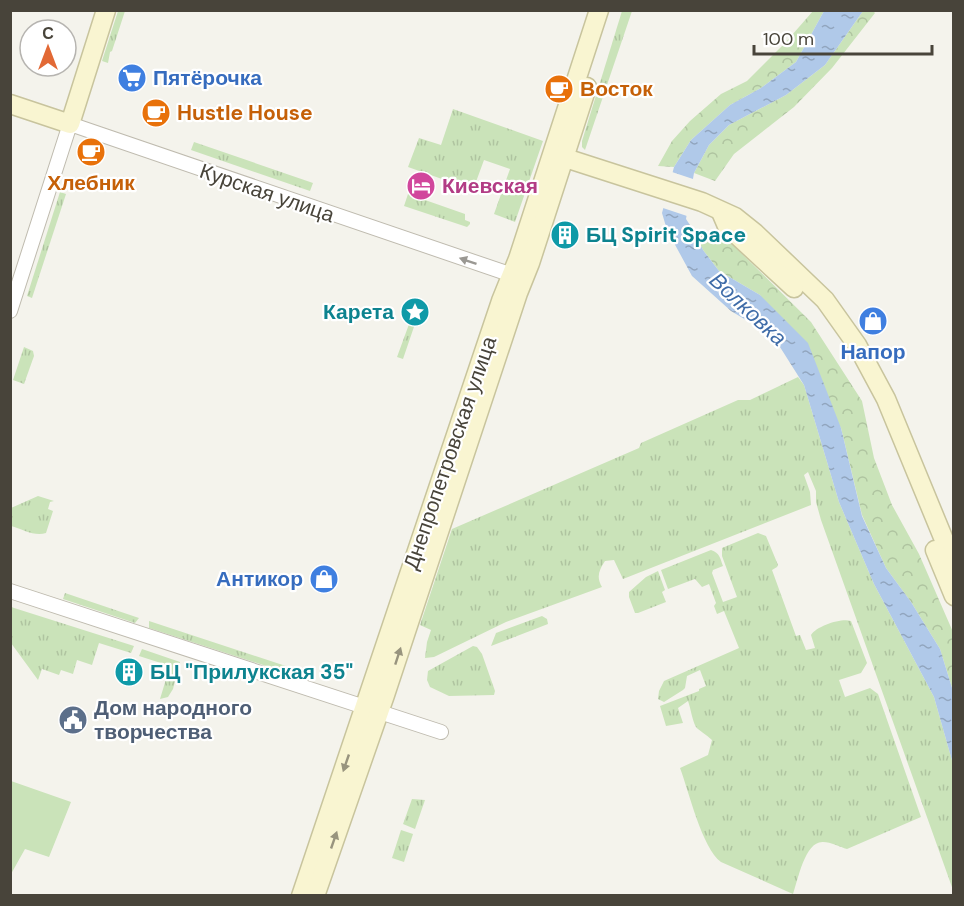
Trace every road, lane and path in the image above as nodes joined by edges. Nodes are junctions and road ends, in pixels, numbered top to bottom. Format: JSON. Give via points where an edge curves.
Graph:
{"nodes":[{"id":1,"x":106,"y":10,"type":"edge"},
{"id":2,"x":599,"y":10,"type":"edge"},
{"id":3,"x":611,"y":10,"type":"edge"},
{"id":4,"x":10,"y":104,"type":"edge"},
{"id":5,"x":70,"y":124,"type":"junction"},
{"id":6,"x":559,"y":156,"type":"junction"},
{"id":7,"x":721,"y":212,"type":"junction"},
{"id":8,"x":518,"y":277,"type":"junction"},
{"id":9,"x":10,"y":311,"type":"edge"},
{"id":10,"x":954,"y":564,"type":"edge"},
{"id":11,"x":10,"y":591,"type":"edge"},
{"id":12,"x":954,"y":596,"type":"edge"},
{"id":13,"x":372,"y":710,"type":"junction"},
{"id":14,"x":441,"y":732,"type":"dead end"},
{"id":15,"x":301,"y":896,"type":"edge"},
{"id":16,"x":315,"y":896,"type":"edge"}],
"edges":[{"from":1,"to":5,"type":"main road"},
{"from":2,"to":6,"type":"main road","name":"Днепропетровская улица"},
{"from":3,"to":6,"type":"main road","name":"Днепропетровская улица"},
{"from":4,"to":5,"type":"main road","name":"Курская улица"},
{"from":8,"to":5,"type":"street","name":"Курская улица","one_way":true},
{"from":5,"to":9,"type":"street"},
{"from":6,"to":7,"type":"main road","via":[[702,202]]},
{"from":6,"to":8,"type":"main road","name":"Днепропетровская улица"},
{"from":7,"to":10,"type":"main road","via":[[735,217],[755,233],[825,300],[846,328],[886,399]]},
{"from":7,"to":12,"type":"main road","via":[[727,226],[816,309],[851,358],[876,404]]},
{"from":8,"to":13,"type":"main road","name":"Днепропетровская улица"},
{"from":11,"to":13,"type":"street"},
{"from":13,"to":14,"type":"street"},
{"from":13,"to":15,"type":"main road","name":"Днепропетровская улица","one_way":true},
{"from":16,"to":13,"type":"main road","name":"Днепропетровская улица","one_way":true}]}
